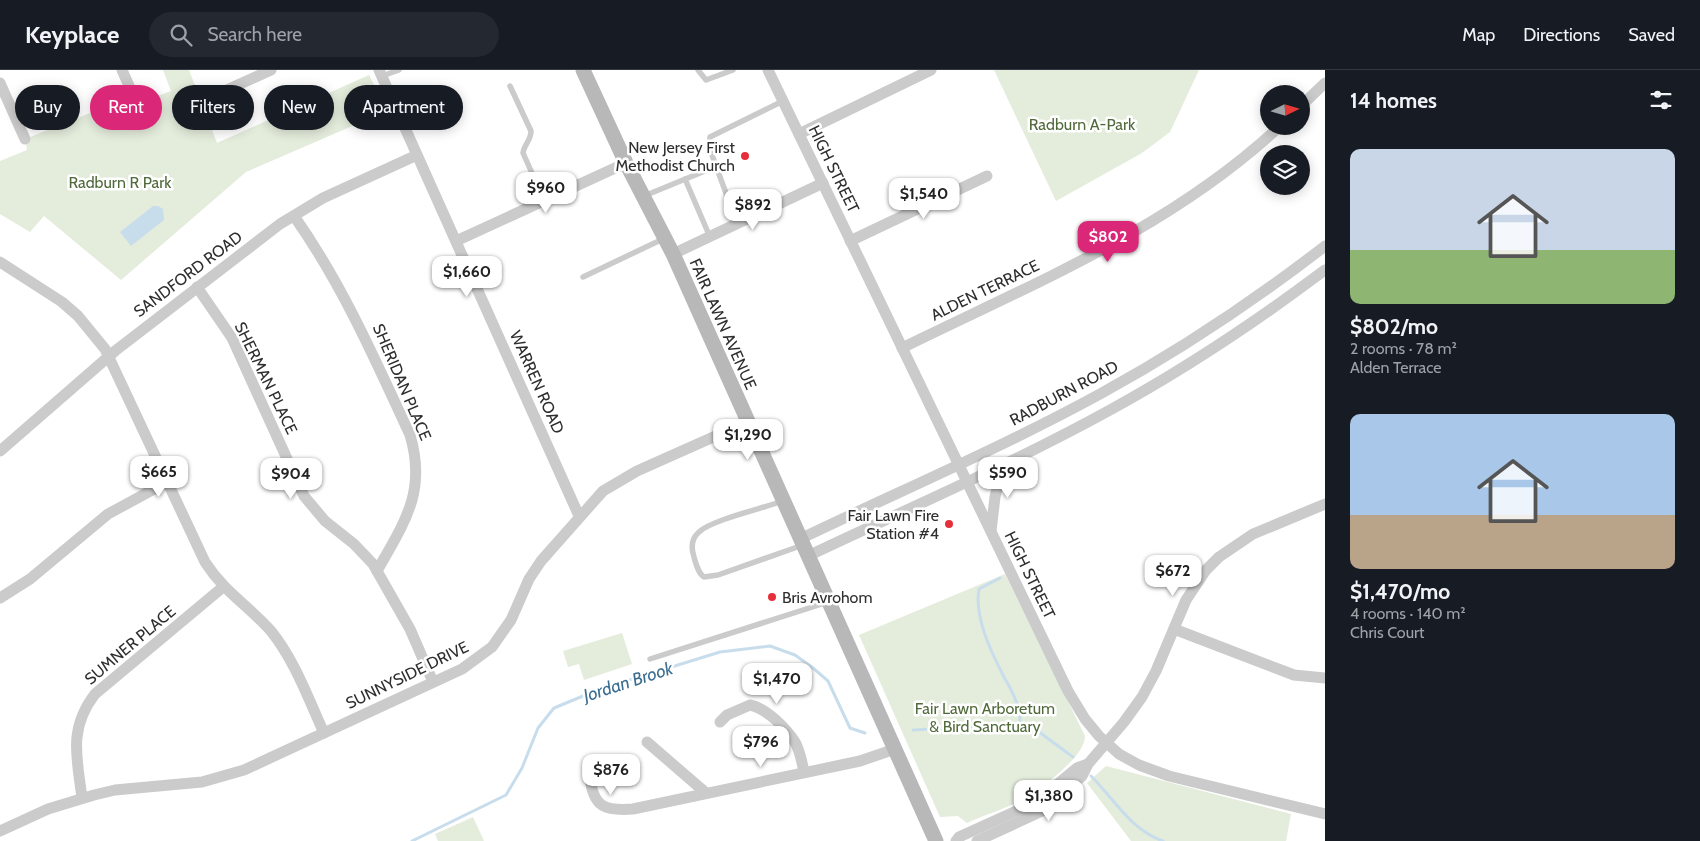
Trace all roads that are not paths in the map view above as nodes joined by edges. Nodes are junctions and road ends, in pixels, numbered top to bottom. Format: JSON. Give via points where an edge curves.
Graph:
{"nodes":[{"id":1,"x":122,"y":70,"type":"edge"},
{"id":2,"x":271,"y":70,"type":"edge"},
{"id":3,"x":399,"y":70,"type":"edge"},
{"id":4,"x":583,"y":70,"type":"edge"},
{"id":5,"x":698,"y":70,"type":"edge"},
{"id":6,"x":733,"y":70,"type":"edge"},
{"id":7,"x":768,"y":70,"type":"edge"},
{"id":8,"x":931,"y":70,"type":"edge"},
{"id":9,"x":380,"y":73,"type":"edge"},
{"id":10,"x":1325,"y":83,"type":"edge"},
{"id":11,"x":0,"y":84,"type":"edge"},
{"id":12,"x":129,"y":85,"type":"edge"},
{"id":13,"x":238,"y":85,"type":"edge"},
{"id":14,"x":510,"y":86,"type":"dead end"},
{"id":15,"x":1310,"y":97,"type":"edge"},
{"id":16,"x":783,"y":100,"type":"junction"},
{"id":17,"x":799,"y":134,"type":"junction"},
{"id":18,"x":1269,"y":135,"type":"edge"},
{"id":19,"x":25,"y":139,"type":"dead end"},
{"id":20,"x":417,"y":155,"type":"junction"},
{"id":21,"x":626,"y":163,"type":"junction"},
{"id":22,"x":716,"y":166,"type":"junction"},
{"id":23,"x":987,"y":176,"type":"dead end"},
{"id":24,"x":685,"y":179,"type":"junction"},
{"id":25,"x":823,"y":184,"type":"junction"},
{"id":26,"x":643,"y":196,"type":"junction"},
{"id":27,"x":544,"y":200,"type":"junction"},
{"id":28,"x":294,"y":216,"type":"junction"},
{"id":29,"x":738,"y":224,"type":"junction"},
{"id":30,"x":710,"y":236,"type":"junction"},
{"id":31,"x":664,"y":238,"type":"junction"},
{"id":32,"x":456,"y":241,"type":"junction"},
{"id":33,"x":850,"y":241,"type":"junction"},
{"id":34,"x":1325,"y":246,"type":"edge"},
{"id":35,"x":673,"y":254,"type":"junction"},
{"id":36,"x":1,"y":264,"type":"edge"},
{"id":37,"x":1325,"y":270,"type":"edge"},
{"id":38,"x":583,"y":277,"type":"dead end"},
{"id":39,"x":197,"y":287,"type":"junction"},
{"id":40,"x":902,"y":348,"type":"junction"},
{"id":41,"x":109,"y":356,"type":"junction"},
{"id":42,"x":747,"y":422,"type":"junction"},
{"id":43,"x":0,"y":452,"type":"edge"},
{"id":44,"x":958,"y":464,"type":"junction"},
{"id":45,"x":1003,"y":464,"type":"junction"},
{"id":46,"x":966,"y":481,"type":"junction"},
{"id":47,"x":167,"y":482,"type":"junction"},
{"id":48,"x":783,"y":501,"type":"junction"},
{"id":49,"x":1325,"y":504,"type":"edge"},
{"id":50,"x":579,"y":516,"type":"junction"},
{"id":51,"x":991,"y":531,"type":"junction"},
{"id":52,"x":803,"y":547,"type":"junction"},
{"id":53,"x":377,"y":571,"type":"junction"},
{"id":54,"x":223,"y":587,"type":"junction"},
{"id":55,"x":0,"y":598,"type":"edge"},
{"id":56,"x":828,"y":602,"type":"junction"},
{"id":57,"x":1174,"y":629,"type":"junction"},
{"id":58,"x":650,"y":659,"type":"dead end"},
{"id":59,"x":1325,"y":678,"type":"edge"},
{"id":60,"x":433,"y":682,"type":"junction"},
{"id":61,"x":720,"y":722,"type":"dead end"},
{"id":62,"x":324,"y":733,"type":"junction"},
{"id":63,"x":647,"y":742,"type":"dead end"},
{"id":64,"x":1107,"y":743,"type":"junction"},
{"id":65,"x":895,"y":749,"type":"junction"},
{"id":66,"x":1088,"y":764,"type":"junction"},
{"id":67,"x":804,"y":772,"type":"junction"},
{"id":68,"x":590,"y":779,"type":"dead end"},
{"id":69,"x":706,"y":792,"type":"junction"},
{"id":70,"x":82,"y":798,"type":"junction"},
{"id":71,"x":1325,"y":814,"type":"edge"},
{"id":72,"x":0,"y":831,"type":"edge"},
{"id":73,"x":931,"y":838,"type":"edge"},
{"id":74,"x":956,"y":841,"type":"edge"},
{"id":75,"x":977,"y":841,"type":"edge"}],
"edges":[{"from":1,"to":12,"type":"street"},
{"from":2,"to":13,"type":"street"},
{"from":3,"to":9,"type":"lane"},
{"from":4,"to":21,"type":"main road","name":"FAIR LAWN AVENUE"},
{"from":5,"to":6,"type":"lane","via":[[706,80]]},
{"from":7,"to":16,"type":"street","name":"HIGH STREET"},
{"from":8,"to":17,"type":"street"},
{"from":9,"to":20,"type":"street","name":"WARREN ROAD"},
{"from":10,"to":15,"type":"street"},
{"from":11,"to":19,"type":"street"},
{"from":14,"to":27,"type":"lane","via":[[531,132],[523,153]]},
{"from":16,"to":17,"type":"street","name":"HIGH STREET"},
{"from":16,"to":22,"type":"lane","via":[[712,135],[709,147]]},
{"from":17,"to":25,"type":"street","name":"HIGH STREET"},
{"from":18,"to":40,"type":"street","name":"ALDEN TERRACE","via":[[1224,173],[1136,232]]},
{"from":20,"to":28,"type":"street","name":"SANDFORD ROAD","via":[[341,189]]},
{"from":20,"to":32,"type":"street","name":"WARREN ROAD"},
{"from":21,"to":26,"type":"main road","name":"FAIR LAWN AVENUE"},
{"from":21,"to":27,"type":"street"},
{"from":22,"to":24,"type":"lane"},
{"from":22,"to":29,"type":"lane"},
{"from":23,"to":33,"type":"street"},
{"from":24,"to":26,"type":"lane"},
{"from":24,"to":30,"type":"lane"},
{"from":25,"to":29,"type":"street"},
{"from":25,"to":33,"type":"street","name":"HIGH STREET"},
{"from":26,"to":31,"type":"main road","name":"FAIR LAWN AVENUE"},
{"from":27,"to":32,"type":"street"},
{"from":28,"to":39,"type":"street","name":"SANDFORD ROAD"},
{"from":28,"to":53,"type":"street","name":"SHERIDAN PLACE","via":[[327,265],[360,324],[415,452],[417,484],[414,500]]},
{"from":29,"to":30,"type":"street"},
{"from":30,"to":35,"type":"street"},
{"from":31,"to":35,"type":"main road","name":"FAIR LAWN AVENUE"},
{"from":31,"to":38,"type":"lane"},
{"from":32,"to":50,"type":"street","name":"WARREN ROAD"},
{"from":33,"to":40,"type":"street","name":"HIGH STREET"},
{"from":34,"to":44,"type":"street","name":"RADBURN ROAD","via":[[1169,354],[1066,412]]},
{"from":35,"to":42,"type":"main road","name":"FAIR LAWN AVENUE"},
{"from":36,"to":41,"type":"street","via":[[62,302]]},
{"from":37,"to":45,"type":"street","via":[[1179,370],[1110,410]]},
{"from":39,"to":41,"type":"street","name":"SANDFORD ROAD"},
{"from":39,"to":53,"type":"street","name":"SHERMAN PLACE","via":[[232,338],[304,496]]},
{"from":40,"to":44,"type":"street","name":"HIGH STREET"},
{"from":41,"to":43,"type":"street","name":"SANDFORD ROAD"},
{"from":41,"to":47,"type":"street"},
{"from":42,"to":48,"type":"main road","name":"FAIR LAWN AVENUE"},
{"from":42,"to":50,"type":"street","name":"SUNNYSIDE DRIVE","via":[[619,480],[603,491]]},
{"from":44,"to":46,"type":"street","name":"HIGH STREET"},
{"from":44,"to":52,"type":"street","name":"RADBURN ROAD"},
{"from":45,"to":46,"type":"street"},
{"from":45,"to":51,"type":"street"},
{"from":46,"to":51,"type":"street","name":"HIGH STREET"},
{"from":46,"to":52,"type":"street"},
{"from":47,"to":54,"type":"street","via":[[205,562]]},
{"from":47,"to":55,"type":"street","via":[[108,514],[30,579]]},
{"from":48,"to":52,"type":"main road","name":"FAIR LAWN AVENUE"},
{"from":48,"to":52,"type":"lane","via":[[697,533],[692,550],[701,574],[704,577],[718,575]]},
{"from":49,"to":57,"type":"street","via":[[1253,534],[1219,557],[1195,584]]},
{"from":50,"to":60,"type":"street","name":"SUNNYSIDE DRIVE","via":[[529,579],[510,620],[492,647],[462,669]]},
{"from":51,"to":64,"type":"street","name":"HIGH STREET","via":[[1068,691],[1085,719]]},
{"from":52,"to":56,"type":"main road","name":"FAIR LAWN AVENUE"},
{"from":53,"to":60,"type":"street","name":"SHERMAN PLACE","via":[[410,630]]},
{"from":54,"to":62,"type":"street","via":[[281,645]]},
{"from":54,"to":70,"type":"street","name":"SUMNER PLACE","via":[[86,705],[75,743]]},
{"from":56,"to":58,"type":"lane"},
{"from":56,"to":65,"type":"main road","name":"FAIR LAWN AVENUE"},
{"from":57,"to":59,"type":"street","via":[[1294,675]]},
{"from":57,"to":64,"type":"street","via":[[1142,697]]},
{"from":60,"to":62,"type":"street","name":"SUNNYSIDE DRIVE"},
{"from":61,"to":67,"type":"street","via":[[727,715],[750,705],[762,710],[796,744]]},
{"from":62,"to":70,"type":"street","name":"SUNNYSIDE DRIVE","via":[[225,777],[115,790]]},
{"from":63,"to":69,"type":"street"},
{"from":64,"to":66,"type":"street"},
{"from":64,"to":71,"type":"street","name":"HIGH STREET","via":[[1119,754],[1155,772]]},
{"from":65,"to":67,"type":"street","via":[[860,761]]},
{"from":65,"to":73,"type":"main road","name":"FAIR LAWN AVENUE"},
{"from":66,"to":74,"type":"street","via":[[1077,768],[1036,802]]},
{"from":66,"to":75,"type":"street","via":[[1082,776],[1042,811]]},
{"from":67,"to":69,"type":"street"},
{"from":68,"to":69,"type":"street","via":[[593,796],[604,808],[633,809]]},
{"from":70,"to":72,"type":"street","name":"SUNNYSIDE DRIVE"}]}
